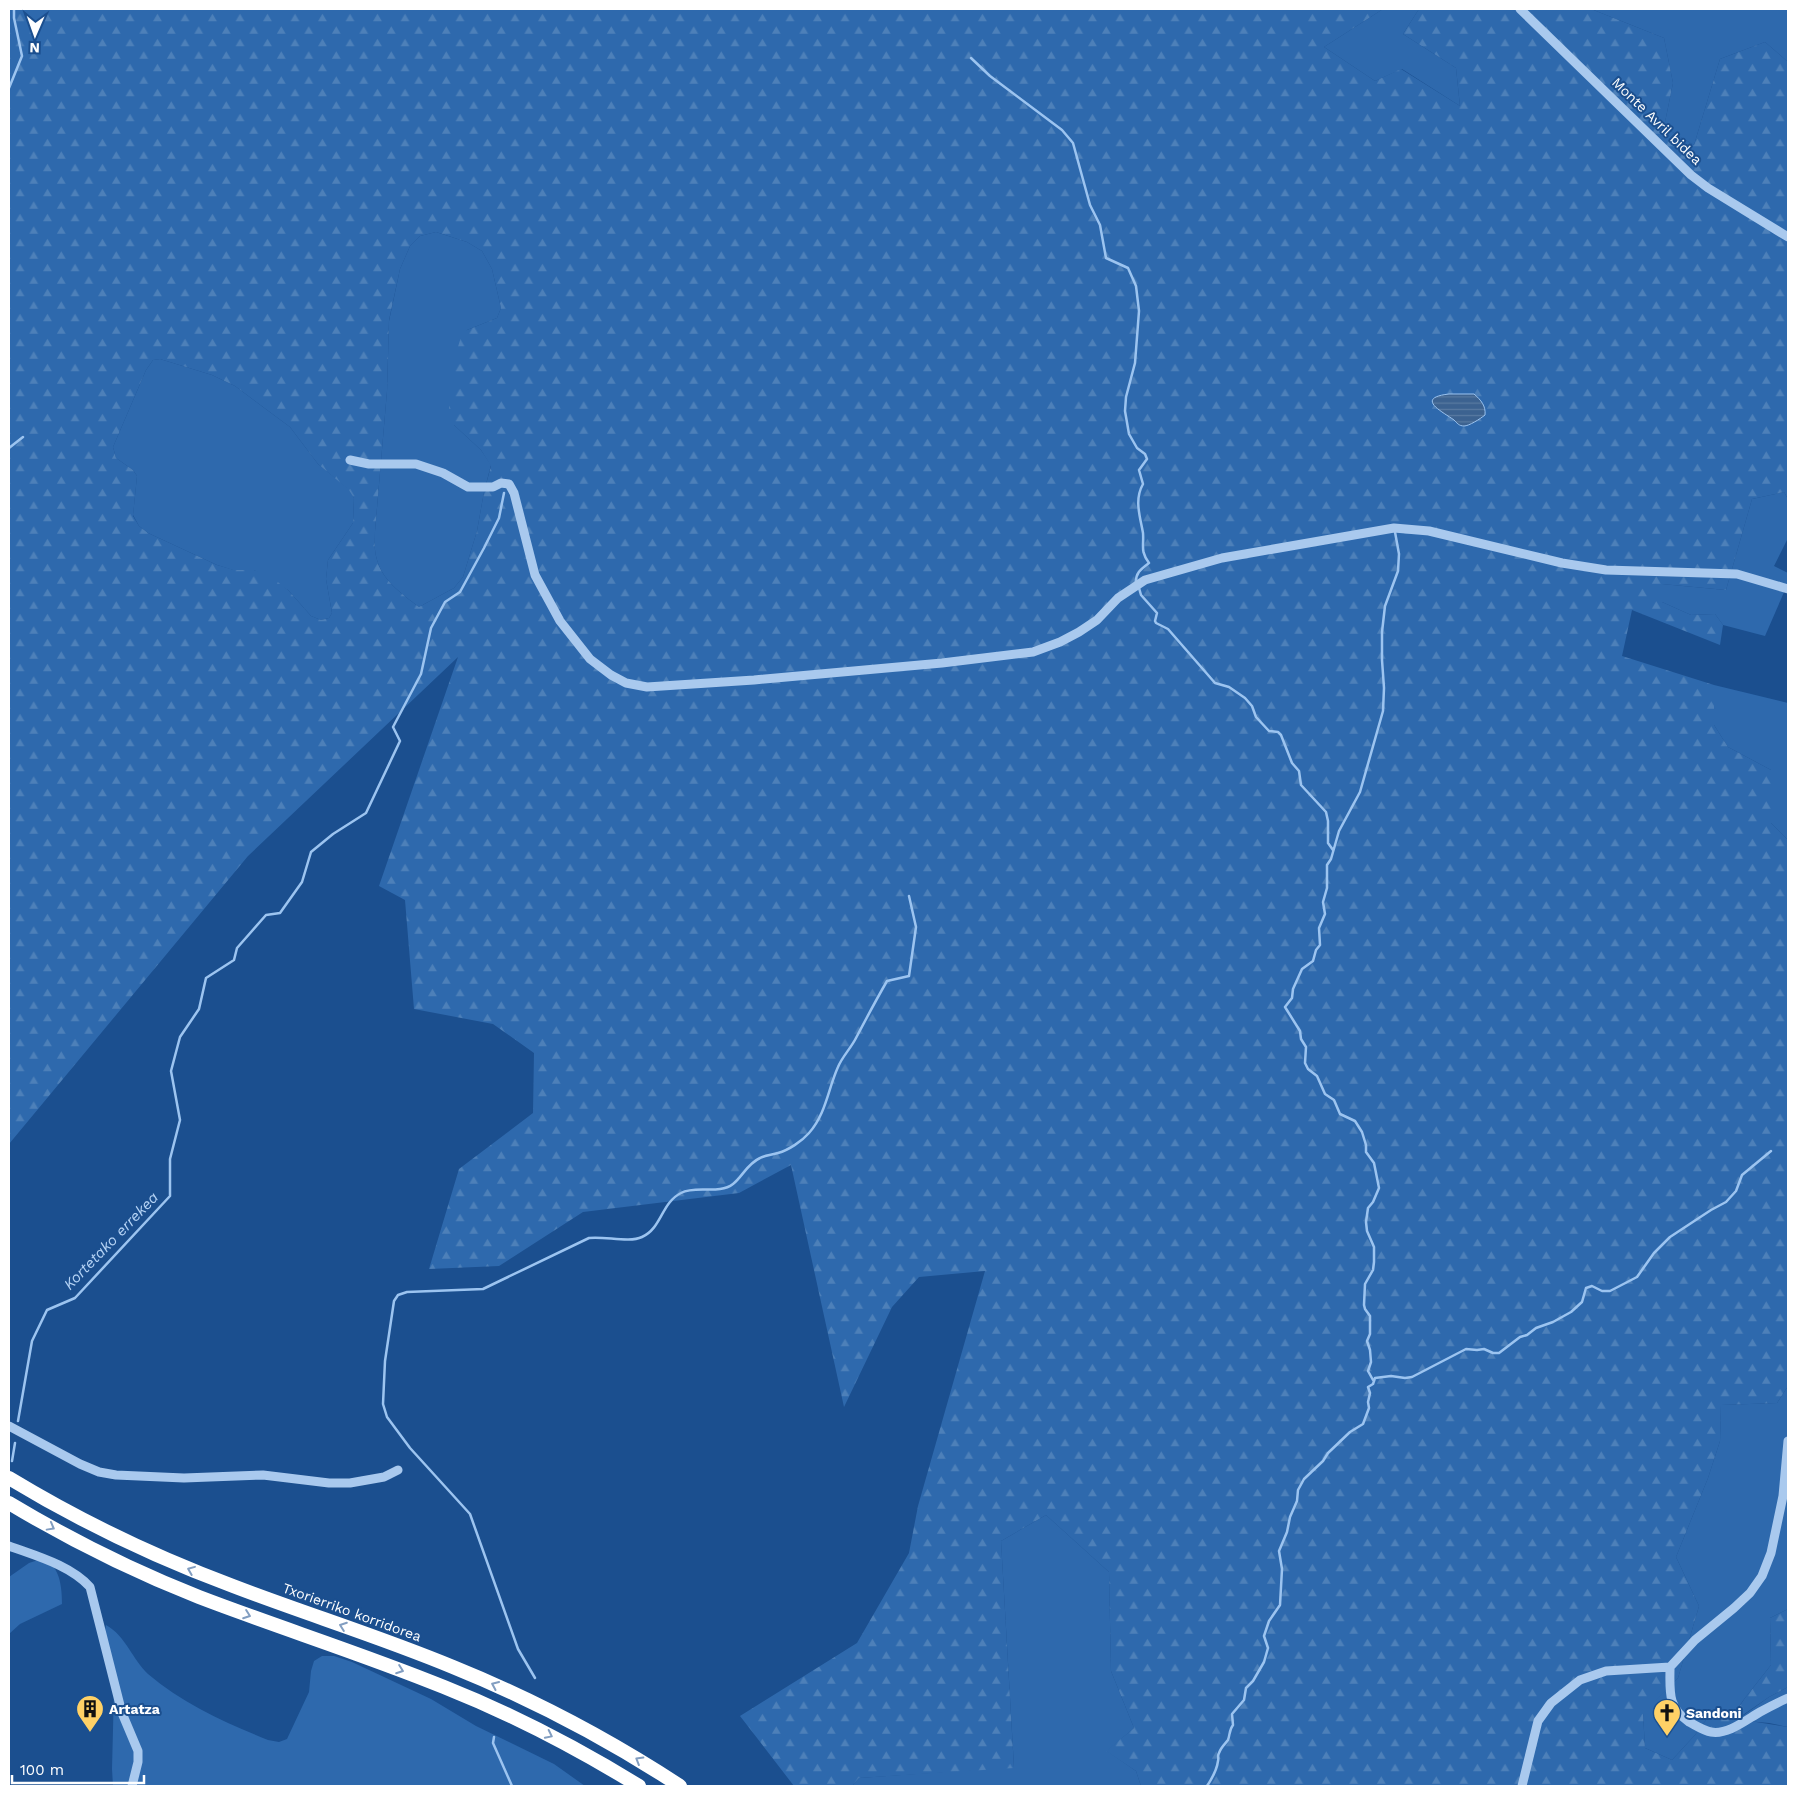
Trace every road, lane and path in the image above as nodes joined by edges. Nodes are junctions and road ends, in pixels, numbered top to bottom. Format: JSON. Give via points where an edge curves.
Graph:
{"nodes":[{"id":1,"x":1520,"y":9,"type":"edge"},
{"id":2,"x":1788,"y":237,"type":"edge"},
{"id":3,"x":350,"y":460,"type":"dead end"},
{"id":4,"x":1788,"y":589,"type":"edge"},
{"id":5,"x":9,"y":1426,"type":"edge"},
{"id":6,"x":1788,"y":1441,"type":"edge"},
{"id":7,"x":398,"y":1470,"type":"dead end"},
{"id":8,"x":9,"y":1478,"type":"edge"},
{"id":9,"x":9,"y":1504,"type":"edge"},
{"id":10,"x":9,"y":1546,"type":"edge"},
{"id":11,"x":1670,"y":1667,"type":"junction"},
{"id":12,"x":1788,"y":1698,"type":"edge"},
{"id":13,"x":132,"y":1786,"type":"edge"},
{"id":14,"x":639,"y":1786,"type":"edge"},
{"id":15,"x":680,"y":1786,"type":"edge"},
{"id":16,"x":1522,"y":1786,"type":"edge"}],
"edges":[{"from":1,"to":2,"type":"street","name":"Monte Avril bidea","via":[[1691,174]]},
{"from":3,"to":4,"type":"street","via":[[369,464],[416,464],[443,473],[468,487],[509,484],[535,575],[560,621],[590,659],[626,683],[647,687],[942,663],[1033,652],[1079,632],[1097,620],[1118,598],[1145,580],[1222,558],[1394,528],[1428,531],[1606,570],[1737,574]]},
{"from":5,"to":7,"type":"street","via":[[80,1464],[116,1475],[192,1478],[263,1475],[350,1483],[384,1477]]},
{"from":6,"to":11,"type":"street","via":[[1783,1496],[1762,1576],[1750,1593],[1695,1640]]},
{"from":15,"to":8,"type":"highway","name":"Txorierriko korridorea","one_way":true,"via":[[596,1735],[514,1693],[179,1564],[90,1524]]},
{"from":9,"to":14,"type":"highway","one_way":true,"via":[[73,1540],[170,1585],[414,1675],[505,1713]]},
{"from":10,"to":13,"type":"street","via":[[71,1572],[90,1587],[122,1713],[138,1751]]},
{"from":11,"to":12,"type":"street","via":[[1672,1705],[1679,1715],[1711,1732],[1740,1725]]},
{"from":11,"to":16,"type":"street","via":[[1606,1671],[1580,1680],[1551,1703],[1538,1721]]}]}
